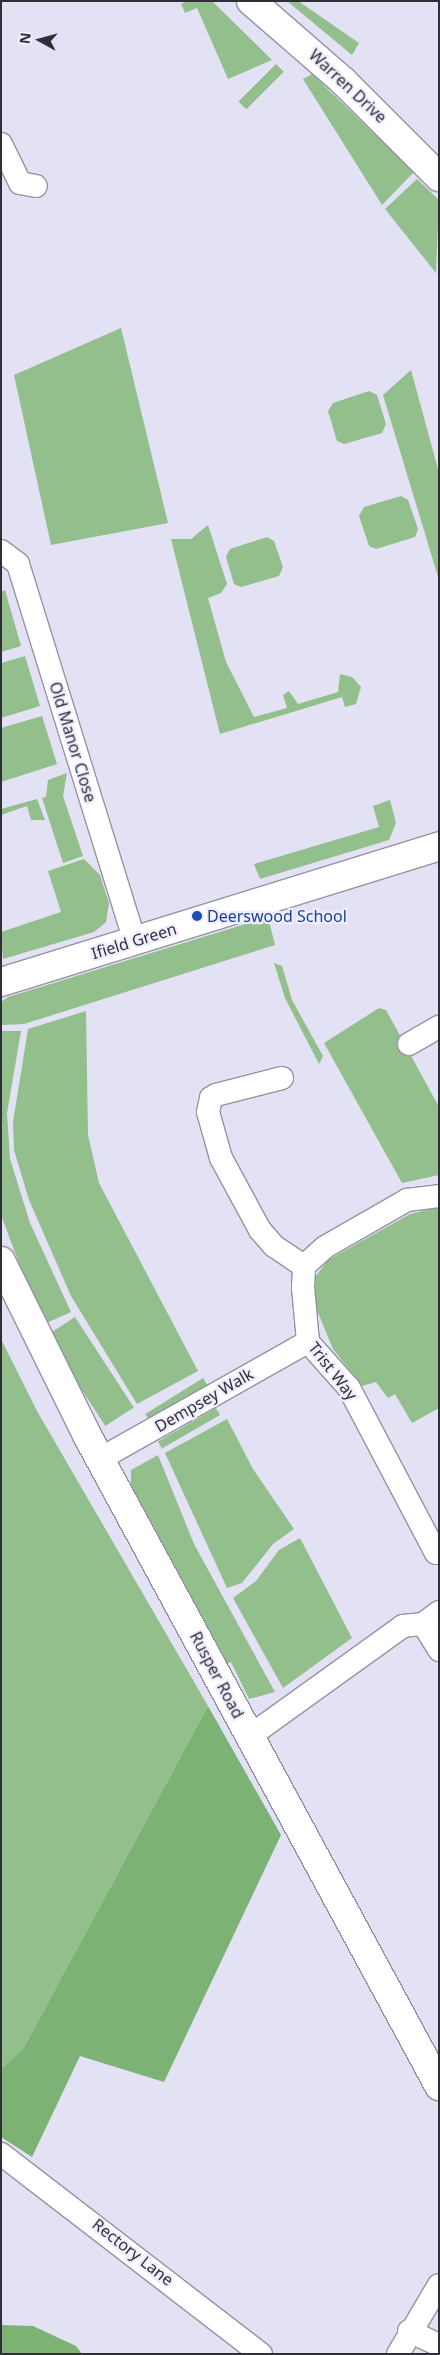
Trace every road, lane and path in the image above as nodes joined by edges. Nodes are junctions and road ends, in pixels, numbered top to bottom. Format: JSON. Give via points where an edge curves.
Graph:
{"nodes":[{"id":1,"x":251,"y":1,"type":"edge"},
{"id":2,"x":1,"y":144,"type":"edge"},
{"id":3,"x":439,"y":177,"type":"edge"},
{"id":4,"x":36,"y":186,"type":"dead end"},
{"id":5,"x":1,"y":551,"type":"edge"},
{"id":6,"x":439,"y":846,"type":"edge"},
{"id":7,"x":135,"y":941,"type":"junction"},
{"id":8,"x":1,"y":982,"type":"edge"},
{"id":9,"x":439,"y":1027,"type":"edge"},
{"id":10,"x":409,"y":1044,"type":"dead end"},
{"id":11,"x":282,"y":1078,"type":"dead end"},
{"id":12,"x":439,"y":1196,"type":"edge"},
{"id":13,"x":1,"y":1261,"type":"edge"},
{"id":14,"x":304,"y":1266,"type":"junction"},
{"id":15,"x":308,"y":1342,"type":"junction"},
{"id":16,"x":100,"y":1459,"type":"junction"},
{"id":17,"x":436,"y":1554,"type":"dead end"},
{"id":18,"x":431,"y":1618,"type":"edge"},
{"id":19,"x":439,"y":1650,"type":"edge"},
{"id":20,"x":250,"y":1736,"type":"junction"},
{"id":21,"x":439,"y":2086,"type":"edge"},
{"id":22,"x":1,"y":2154,"type":"edge"},
{"id":23,"x":439,"y":2285,"type":"edge"},
{"id":24,"x":409,"y":2332,"type":"junction"},
{"id":25,"x":439,"y":2345,"type":"edge"},
{"id":26,"x":261,"y":2354,"type":"edge"},
{"id":27,"x":398,"y":2354,"type":"edge"}],
"edges":[{"from":1,"to":3,"type":"street","name":"Warren Drive","via":[[343,81]]},
{"from":2,"to":4,"type":"street","via":[[20,183]]},
{"from":5,"to":7,"type":"street","name":"Old Manor Close","via":[[18,564]]},
{"from":6,"to":7,"type":"street","name":"Ifield Green"},
{"from":7,"to":8,"type":"street","name":"Ifield Green"},
{"from":9,"to":10,"type":"street"},
{"from":11,"to":14,"type":"street","via":[[216,1095],[211,1098],[208,1112],[221,1158],[260,1230],[274,1246]]},
{"from":12,"to":14,"type":"street","via":[[407,1200],[325,1247]]},
{"from":13,"to":16,"type":"street","name":"Rusper Road"},
{"from":14,"to":15,"type":"street","name":"Trist Way","via":[[303,1316]]},
{"from":15,"to":16,"type":"street","name":"Dempsey Walk"},
{"from":15,"to":17,"type":"street","name":"Trist Way","via":[[349,1388]]},
{"from":16,"to":20,"type":"street","name":"Rusper Road"},
{"from":18,"to":19,"type":"street"},
{"from":18,"to":20,"type":"street","via":[[403,1626]]},
{"from":20,"to":21,"type":"street","name":"Rusper Road"},
{"from":22,"to":26,"type":"street","name":"Rectory Lane"},
{"from":23,"to":24,"type":"street"},
{"from":24,"to":25,"type":"street"},
{"from":24,"to":27,"type":"street"}]}
